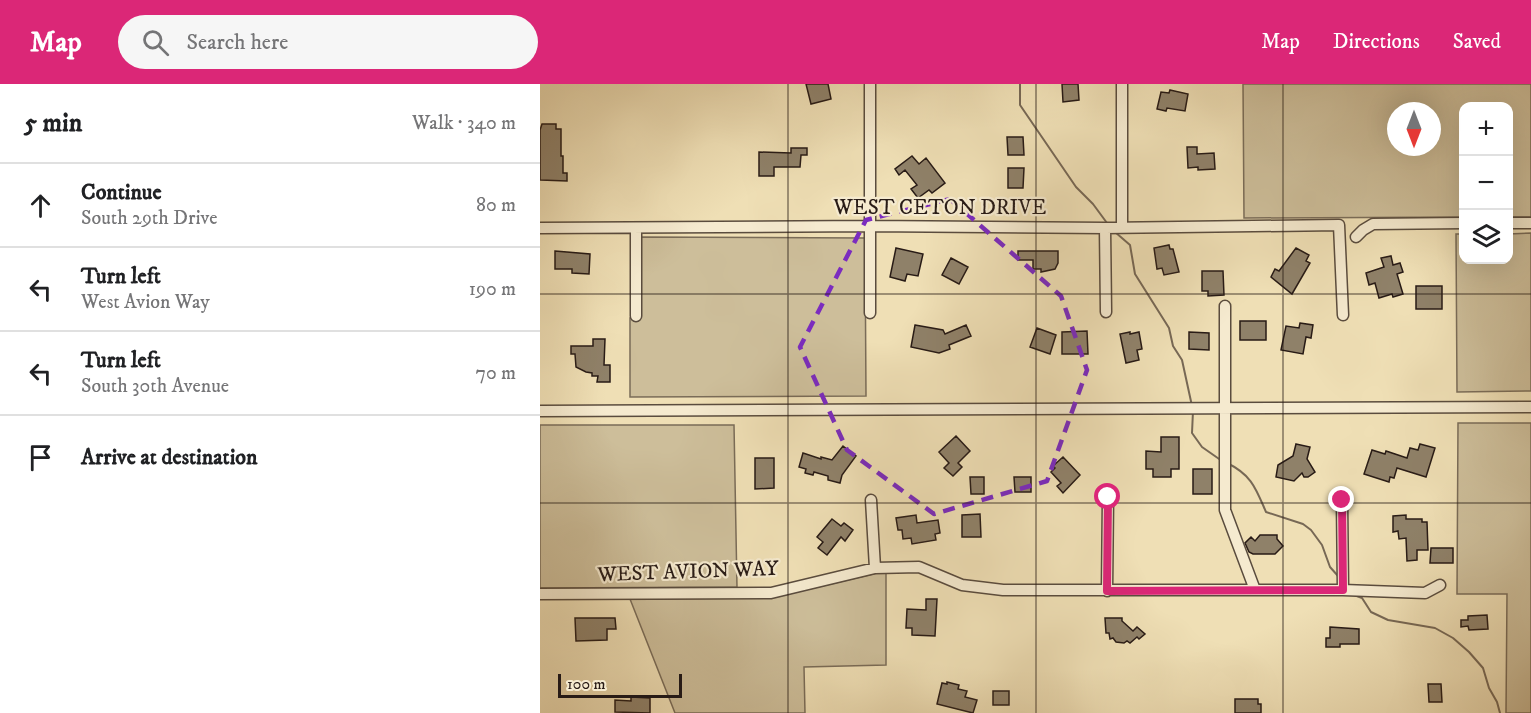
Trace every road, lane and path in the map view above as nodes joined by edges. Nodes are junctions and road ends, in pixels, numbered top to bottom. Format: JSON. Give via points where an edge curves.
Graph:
{"nodes":[{"id":1,"x":870,"y":84,"type":"edge"},
{"id":2,"x":1122,"y":84,"type":"edge"},
{"id":3,"x":1459,"y":223,"type":"edge"},
{"id":4,"x":1513,"y":223,"type":"edge"},
{"id":5,"x":1531,"y":223,"type":"edge"},
{"id":6,"x":869,"y":226,"type":"junction"},
{"id":7,"x":540,"y":228,"type":"edge"},
{"id":8,"x":1106,"y":228,"type":"junction"},
{"id":9,"x":1122,"y":228,"type":"junction"},
{"id":10,"x":636,"y":229,"type":"junction"},
{"id":11,"x":1356,"y":237,"type":"dead end"},
{"id":12,"x":1225,"y":306,"type":"dead end"},
{"id":13,"x":1106,"y":312,"type":"dead end"},
{"id":14,"x":870,"y":314,"type":"dead end"},
{"id":15,"x":1343,"y":315,"type":"dead end"},
{"id":16,"x":636,"y":316,"type":"dead end"},
{"id":17,"x":1531,"y":407,"type":"edge"},
{"id":18,"x":1225,"y":409,"type":"junction"},
{"id":19,"x":540,"y":411,"type":"edge"},
{"id":20,"x":1108,"y":497,"type":"dead end"},
{"id":21,"x":871,"y":500,"type":"dead end"},
{"id":22,"x":1342,"y":500,"type":"dead end"},
{"id":23,"x":875,"y":568,"type":"junction"},
{"id":24,"x":1440,"y":585,"type":"dead end"},
{"id":25,"x":1255,"y":590,"type":"junction"},
{"id":26,"x":1343,"y":590,"type":"junction"},
{"id":27,"x":1107,"y":591,"type":"junction"},
{"id":28,"x":540,"y":594,"type":"edge"}],
"edges":[{"from":1,"to":6,"type":"street"},
{"from":2,"to":9,"type":"street"},
{"from":3,"to":11,"type":"street","via":[[1373,224]]},
{"from":4,"to":5,"type":"street"},
{"from":6,"to":8,"type":"street","name":"WEST CETON DRIVE"},
{"from":6,"to":10,"type":"street","name":"WEST CETON DRIVE"},
{"from":6,"to":14,"type":"street"},
{"from":7,"to":10,"type":"street","name":"WEST CETON DRIVE"},
{"from":8,"to":9,"type":"street","name":"WEST CETON DRIVE"},
{"from":8,"to":13,"type":"street"},
{"from":9,"to":15,"type":"street","name":"WEST CETON DRIVE","via":[[1339,225]]},
{"from":10,"to":16,"type":"street"},
{"from":12,"to":18,"type":"street"},
{"from":17,"to":18,"type":"street"},
{"from":18,"to":19,"type":"street"},
{"from":18,"to":25,"type":"street","via":[[1225,510]]},
{"from":20,"to":27,"type":"street"},
{"from":21,"to":23,"type":"street"},
{"from":22,"to":26,"type":"street"},
{"from":23,"to":27,"type":"street","name":"WEST AVION WAY","via":[[919,567],[962,585],[1003,590]]},
{"from":23,"to":28,"type":"street","name":"WEST AVION WAY","via":[[771,593]]},
{"from":24,"to":26,"type":"street","name":"WEST AVION WAY","via":[[1425,593]]},
{"from":25,"to":26,"type":"street","name":"WEST AVION WAY"},
{"from":25,"to":27,"type":"street","name":"WEST AVION WAY"}]}
